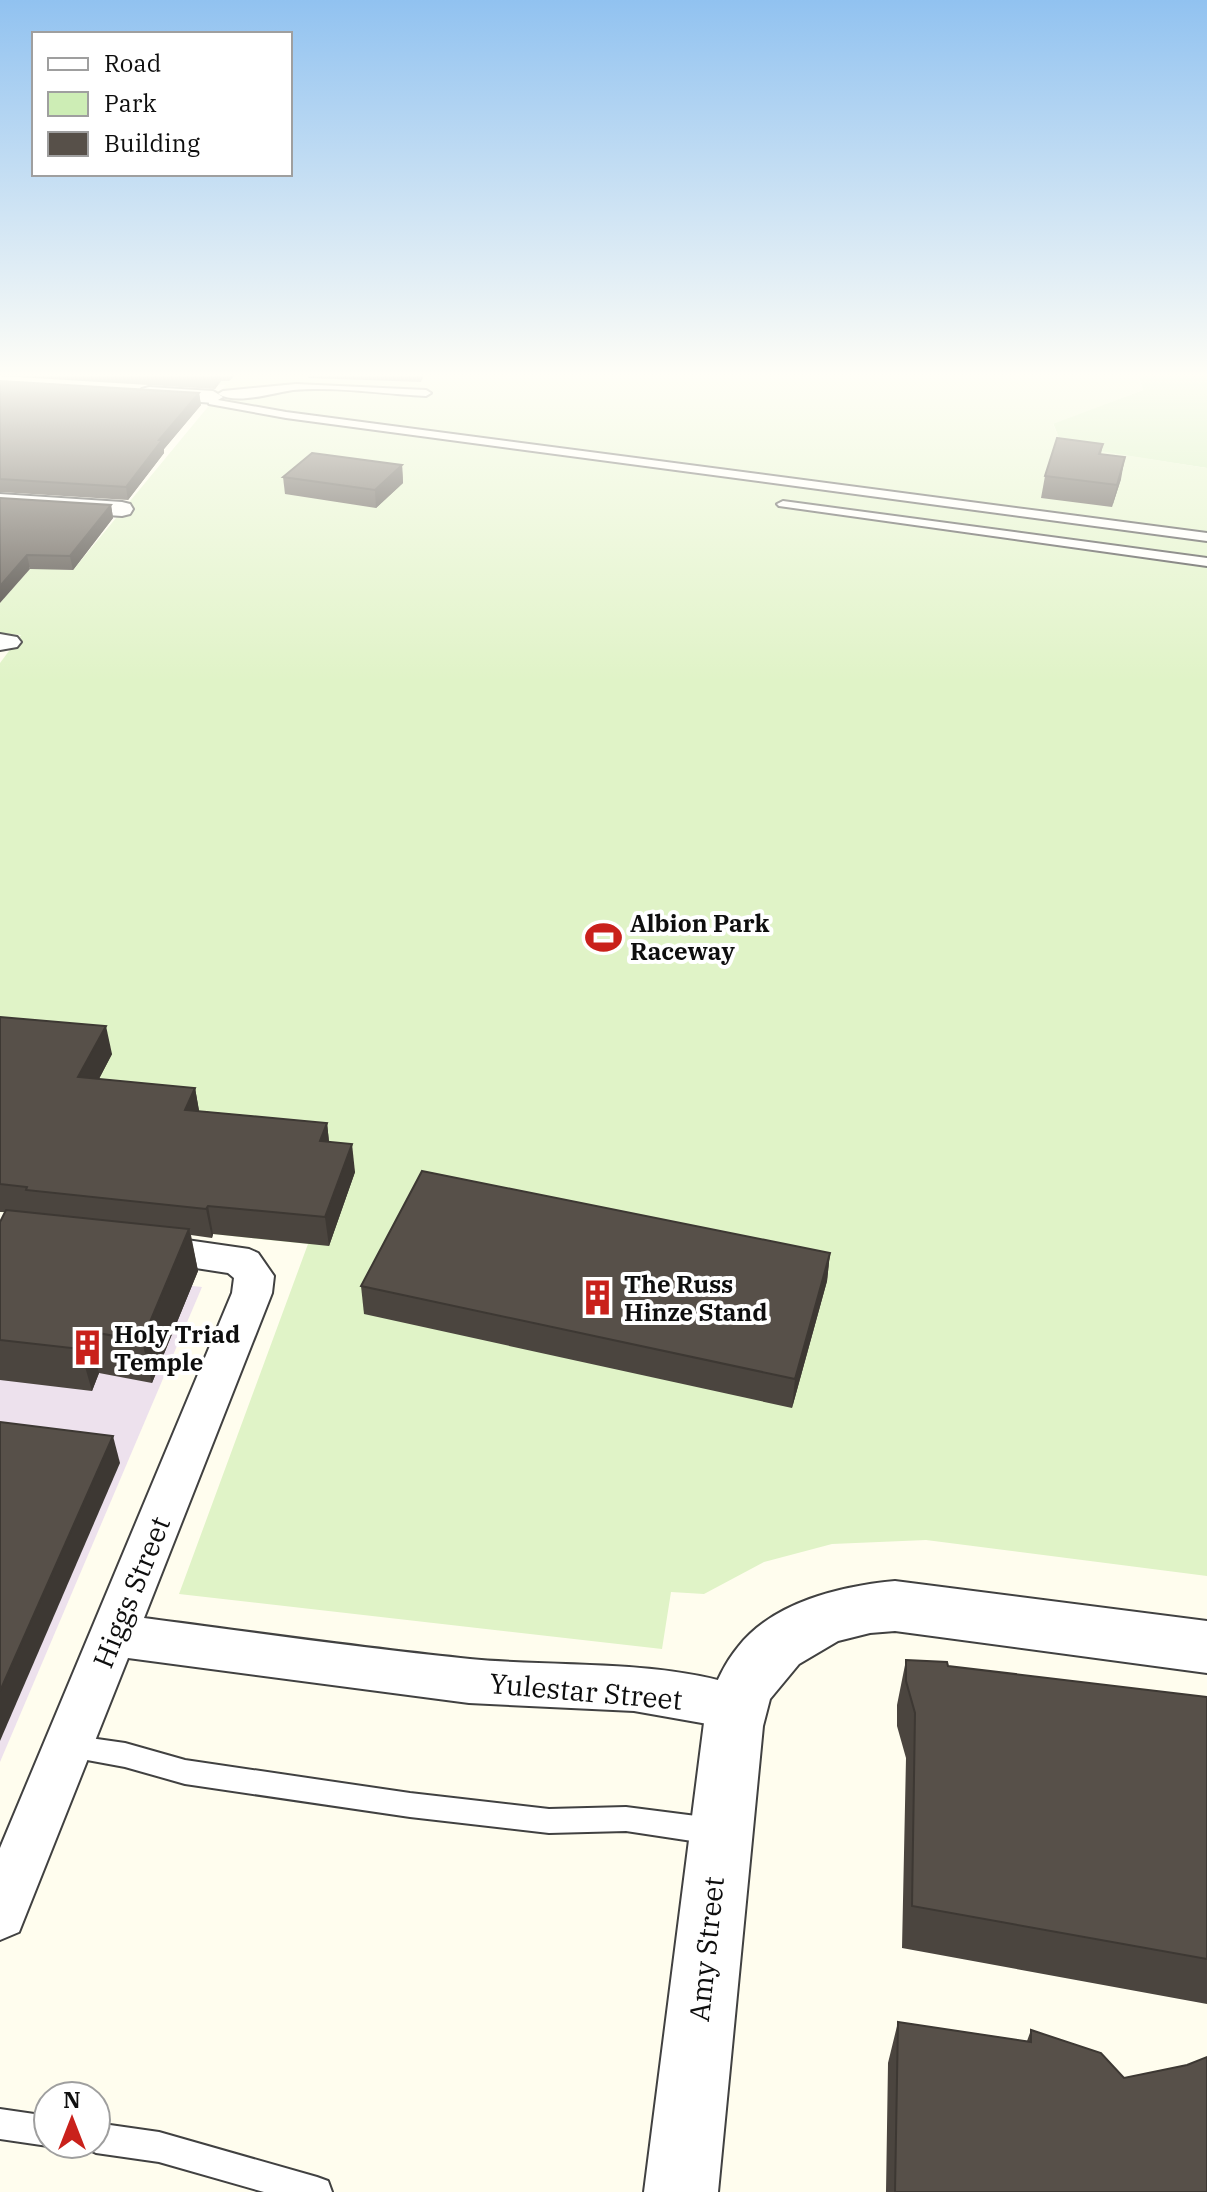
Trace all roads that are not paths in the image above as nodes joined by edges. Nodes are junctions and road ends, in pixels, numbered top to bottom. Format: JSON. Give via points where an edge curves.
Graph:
{"nodes":[{"id":1,"x":756,"y":477,"type":"edge"},
{"id":2,"x":0,"y":501,"type":"edge"},
{"id":3,"x":783,"y":504,"type":"dead end"},
{"id":4,"x":122,"y":509,"type":"edge"},
{"id":5,"x":1207,"y":537,"type":"edge"},
{"id":6,"x":1207,"y":562,"type":"edge"},
{"id":7,"x":105,"y":1244,"type":"edge"},
{"id":8,"x":114,"y":1635,"type":"junction"},
{"id":9,"x":1207,"y":1647,"type":"edge"},
{"id":10,"x":736,"y":1707,"type":"junction"},
{"id":11,"x":66,"y":1747,"type":"junction"},
{"id":12,"x":719,"y":1832,"type":"junction"},
{"id":13,"x":0,"y":1913,"type":"edge"},
{"id":14,"x":0,"y":2124,"type":"edge"},
{"id":15,"x":32,"y":2129,"type":"edge"},
{"id":16,"x":112,"y":2140,"type":"edge"},
{"id":17,"x":317,"y":2192,"type":"edge"},
{"id":18,"x":681,"y":2192,"type":"edge"}],
"edges":[{"from":1,"to":5,"type":"lane"},
{"from":2,"to":4,"type":"street"},
{"from":3,"to":6,"type":"lane"},
{"from":7,"to":8,"type":"street","name":"Higgs Street","via":[[225,1256],[244,1263],[254,1276],[252,1293]]},
{"from":8,"to":10,"type":"street","name":"Yulestar Street","via":[[469,1681],[634,1689]]},
{"from":8,"to":11,"type":"street","name":"Higgs Street"},
{"from":9,"to":10,"type":"street","via":[[895,1606],[862,1608],[806,1626],[780,1645]]},
{"from":10,"to":12,"type":"street","name":"Amy Street"},
{"from":11,"to":12,"type":"lane","via":[[125,1755],[185,1772],[410,1805],[549,1821],[626,1819]]},
{"from":11,"to":13,"type":"street","name":"Higgs Street"},
{"from":12,"to":18,"type":"street","name":"Amy Street"},
{"from":14,"to":15,"type":"lane"},
{"from":16,"to":17,"type":"lane","via":[[159,2147]]}]}
